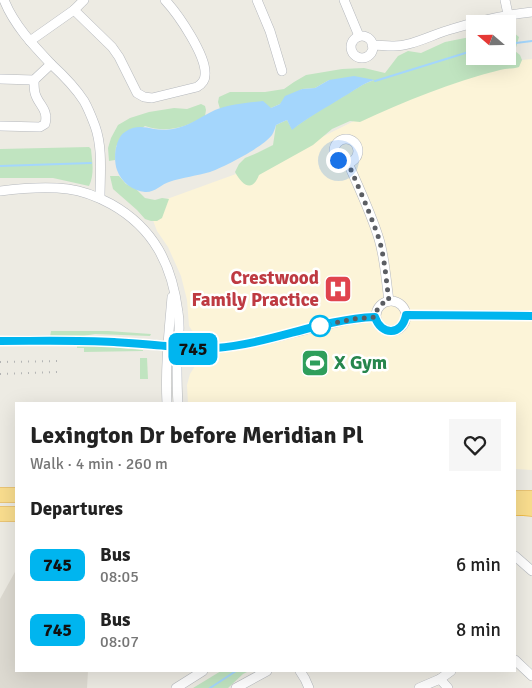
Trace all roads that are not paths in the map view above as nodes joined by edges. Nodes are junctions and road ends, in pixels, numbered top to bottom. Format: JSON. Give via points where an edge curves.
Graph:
{"nodes":[{"id":1,"x":4,"y":0,"type":"edge"},
{"id":2,"x":84,"y":0,"type":"edge"},
{"id":3,"x":165,"y":0,"type":"edge"},
{"id":4,"x":257,"y":0,"type":"edge"},
{"id":5,"x":344,"y":0,"type":"edge"},
{"id":6,"x":505,"y":0,"type":"edge"},
{"id":7,"x":74,"y":10,"type":"junction"},
{"id":8,"x":532,"y":12,"type":"edge"},
{"id":9,"x":508,"y":14,"type":"junction"},
{"id":10,"x":359,"y":36,"type":"junction"},
{"id":11,"x":30,"y":41,"type":"junction"},
{"id":12,"x":372,"y":44,"type":"junction"},
{"id":13,"x":51,"y":64,"type":"junction"},
{"id":14,"x":282,"y":71,"type":"dead end"},
{"id":15,"x":0,"y":79,"type":"edge"},
{"id":16,"x":34,"y":80,"type":"junction"},
{"id":17,"x":0,"y":126,"type":"edge"},
{"id":18,"x":348,"y":163,"type":"dead end"},
{"id":19,"x":0,"y":191,"type":"edge"},
{"id":20,"x":100,"y":198,"type":"junction"},
{"id":21,"x":173,"y":286,"type":"junction"},
{"id":22,"x":389,"y":301,"type":"junction"},
{"id":23,"x":406,"y":315,"type":"junction"},
{"id":24,"x":532,"y":316,"type":"edge"},
{"id":25,"x":375,"y":317,"type":"junction"},
{"id":26,"x":0,"y":341,"type":"edge"},
{"id":27,"x":167,"y":346,"type":"junction"},
{"id":28,"x":179,"y":347,"type":"junction"},
{"id":29,"x":167,"y":402,"type":"edge"},
{"id":30,"x":178,"y":402,"type":"edge"},
{"id":31,"x":0,"y":495,"type":"edge"},
{"id":32,"x":15,"y":495,"type":"edge"},
{"id":33,"x":516,"y":498,"type":"edge"},
{"id":34,"x":532,"y":498,"type":"edge"},
{"id":35,"x":516,"y":508,"type":"edge"},
{"id":36,"x":532,"y":508,"type":"edge"},
{"id":37,"x":0,"y":514,"type":"edge"},
{"id":38,"x":15,"y":514,"type":"edge"},
{"id":39,"x":516,"y":557,"type":"edge"},
{"id":40,"x":532,"y":571,"type":"edge"},
{"id":41,"x":516,"y":661,"type":"edge"},
{"id":42,"x":201,"y":672,"type":"edge"},
{"id":43,"x":265,"y":672,"type":"edge"},
{"id":44,"x":301,"y":672,"type":"edge"},
{"id":45,"x":450,"y":672,"type":"edge"},
{"id":46,"x":532,"y":676,"type":"edge"},
{"id":47,"x":440,"y":679,"type":"junction"},
{"id":48,"x":176,"y":688,"type":"edge"},
{"id":49,"x":236,"y":688,"type":"edge"},
{"id":50,"x":309,"y":688,"type":"edge"},
{"id":51,"x":419,"y":688,"type":"edge"},
{"id":52,"x":448,"y":688,"type":"edge"}],
"edges":[{"from":1,"to":11,"type":"street"},
{"from":2,"to":7,"type":"street"},
{"from":3,"to":7,"type":"street","via":[[195,43],[204,64],[205,76],[197,87],[152,98],[137,93],[112,47]]},
{"from":4,"to":14,"type":"street"},
{"from":5,"to":10,"type":"street"},
{"from":6,"to":9,"type":"street"},
{"from":7,"to":11,"type":"street"},
{"from":8,"to":9,"type":"street"},
{"from":9,"to":12,"type":"street","via":[[405,45]]},
{"from":10,"to":12,"type":"street"},
{"from":10,"to":12,"type":"street","via":[[351,46],[356,57],[368,56],[372,52]]},
{"from":11,"to":13,"type":"street"},
{"from":13,"to":16,"type":"street"},
{"from":13,"to":20,"type":"street","via":[[84,102],[95,127],[99,144]]},
{"from":15,"to":16,"type":"street"},
{"from":16,"to":17,"type":"street","via":[[35,94],[45,112],[45,124],[40,127]]},
{"from":18,"to":22,"type":"street","via":[[379,241]]},
{"from":19,"to":20,"type":"street","via":[[69,189]]},
{"from":20,"to":21,"type":"street","via":[[122,210],[147,232],[164,258]]},
{"from":21,"to":27,"type":"street"},
{"from":21,"to":28,"type":"street","via":[[180,331]]},
{"from":22,"to":23,"type":"street","via":[[403,307]]},
{"from":22,"to":25,"type":"street","via":[[380,305]]},
{"from":23,"to":24,"type":"street"},
{"from":23,"to":25,"type":"street","via":[[404,323],[392,331],[382,328]]},
{"from":25,"to":28,"type":"street","via":[[229,346]]},
{"from":26,"to":27,"type":"street","via":[[84,341]]},
{"from":27,"to":28,"type":"street"},
{"from":27,"to":29,"type":"street"},
{"from":28,"to":30,"type":"street"},
{"from":31,"to":32,"type":"highway"},
{"from":33,"to":34,"type":"highway"},
{"from":35,"to":36,"type":"highway"},
{"from":37,"to":38,"type":"highway"},
{"from":39,"to":40,"type":"street"},
{"from":41,"to":46,"type":"street"},
{"from":42,"to":48,"type":"street"},
{"from":43,"to":49,"type":"street"},
{"from":44,"to":50,"type":"street"},
{"from":45,"to":47,"type":"street"},
{"from":47,"to":51,"type":"street"},
{"from":47,"to":52,"type":"street"}]}
